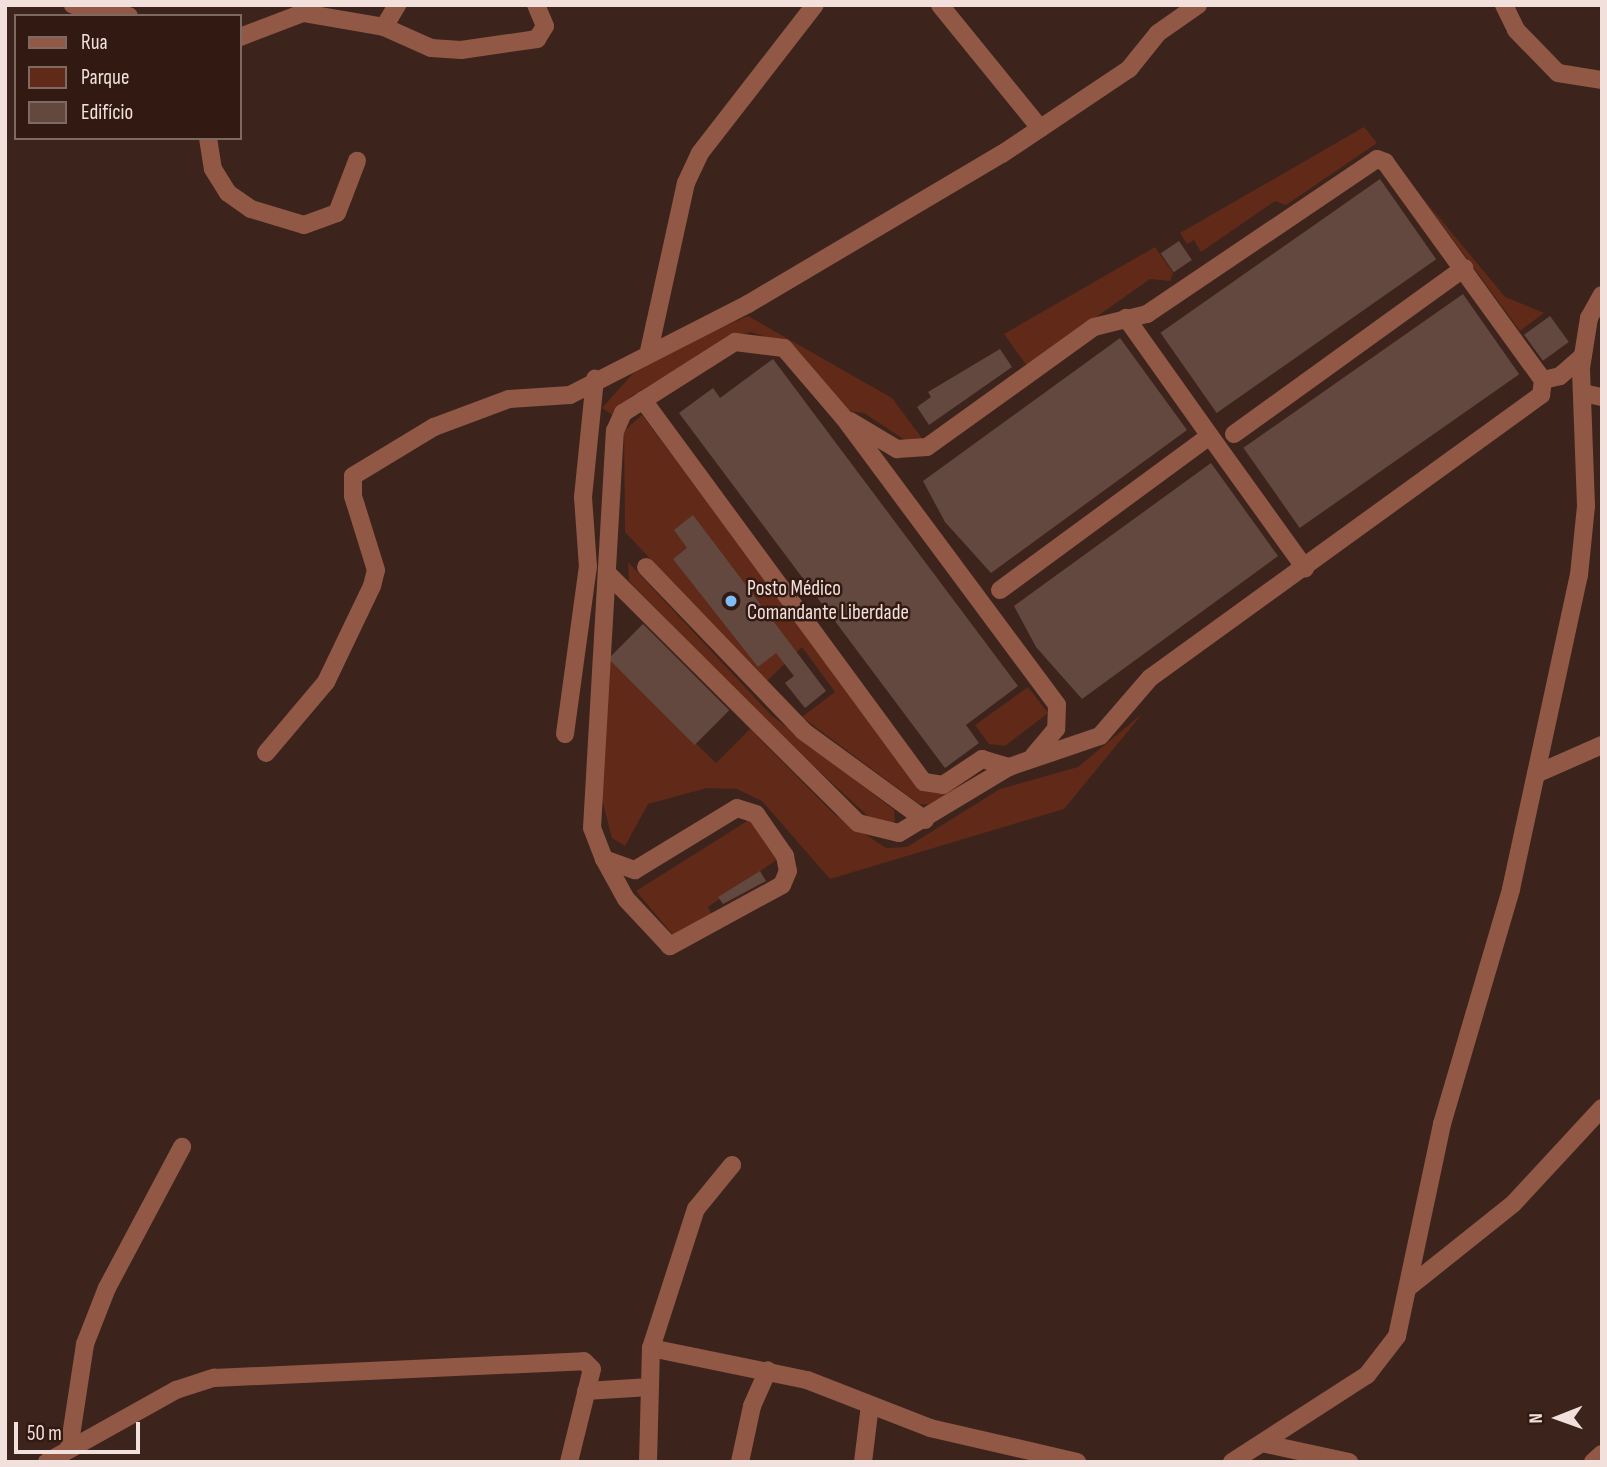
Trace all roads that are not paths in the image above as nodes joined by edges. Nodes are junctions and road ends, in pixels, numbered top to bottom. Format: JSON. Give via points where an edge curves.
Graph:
{"nodes":[{"id":1,"x":73,"y":5,"type":"edge"},
{"id":2,"x":397,"y":5,"type":"edge"},
{"id":3,"x":536,"y":5,"type":"edge"},
{"id":4,"x":815,"y":5,"type":"edge"},
{"id":5,"x":940,"y":5,"type":"edge"},
{"id":6,"x":1198,"y":5,"type":"edge"},
{"id":7,"x":1504,"y":5,"type":"edge"},
{"id":8,"x":119,"y":14,"type":"edge"},
{"id":9,"x":384,"y":27,"type":"junction"},
{"id":10,"x":242,"y":36,"type":"edge"},
{"id":11,"x":1602,"y":80,"type":"edge"},
{"id":12,"x":1040,"y":128,"type":"junction"},
{"id":13,"x":208,"y":140,"type":"edge"},
{"id":14,"x":357,"y":160,"type":"dead end"},
{"id":15,"x":1464,"y":268,"type":"junction"},
{"id":16,"x":1602,"y":295,"type":"edge"},
{"id":17,"x":1126,"y":318,"type":"junction"},
{"id":18,"x":649,"y":351,"type":"junction"},
{"id":19,"x":1583,"y":356,"type":"junction"},
{"id":20,"x":595,"y":379,"type":"junction"},
{"id":21,"x":1543,"y":380,"type":"junction"},
{"id":22,"x":1583,"y":393,"type":"junction"},
{"id":23,"x":1602,"y":397,"type":"edge"},
{"id":24,"x":643,"y":400,"type":"junction"},
{"id":25,"x":844,"y":418,"type":"junction"},
{"id":26,"x":1234,"y":434,"type":"dead end"},
{"id":27,"x":1210,"y":436,"type":"junction"},
{"id":28,"x":646,"y":567,"type":"dead end"},
{"id":29,"x":1305,"y":568,"type":"junction"},
{"id":30,"x":608,"y":574,"type":"junction"},
{"id":31,"x":1000,"y":590,"type":"dead end"},
{"id":32,"x":565,"y":734,"type":"dead end"},
{"id":33,"x":1602,"y":745,"type":"edge"},
{"id":34,"x":266,"y":753,"type":"dead end"},
{"id":35,"x":1034,"y":756,"type":"junction"},
{"id":36,"x":1009,"y":767,"type":"junction"},
{"id":37,"x":1536,"y":774,"type":"junction"},
{"id":38,"x":925,"y":820,"type":"junction"},
{"id":39,"x":604,"y":859,"type":"junction"},
{"id":40,"x":1602,"y":1108,"type":"edge"},
{"id":41,"x":182,"y":1147,"type":"dead end"},
{"id":42,"x":732,"y":1165,"type":"dead end"},
{"id":43,"x":1409,"y":1287,"type":"junction"},
{"id":44,"x":650,"y":1348,"type":"junction"},
{"id":45,"x":768,"y":1370,"type":"junction"},
{"id":46,"x":649,"y":1387,"type":"junction"},
{"id":47,"x":586,"y":1391,"type":"junction"},
{"id":48,"x":870,"y":1405,"type":"junction"},
{"id":49,"x":1266,"y":1444,"type":"junction"},
{"id":50,"x":69,"y":1449,"type":"junction"},
{"id":51,"x":1602,"y":1454,"type":"edge"},
{"id":52,"x":47,"y":1462,"type":"edge"},
{"id":53,"x":569,"y":1462,"type":"edge"},
{"id":54,"x":648,"y":1462,"type":"edge"},
{"id":55,"x":740,"y":1462,"type":"edge"},
{"id":56,"x":863,"y":1462,"type":"edge"},
{"id":57,"x":1077,"y":1462,"type":"edge"},
{"id":58,"x":1233,"y":1462,"type":"edge"},
{"id":59,"x":1349,"y":1462,"type":"edge"},
{"id":60,"x":1593,"y":1462,"type":"edge"}],
"edges":[{"from":1,"to":8,"type":"street"},
{"from":2,"to":9,"type":"street"},
{"from":3,"to":9,"type":"street","via":[[545,33],[498,46],[431,48]]},
{"from":4,"to":18,"type":"street","via":[[701,153],[686,183]]},
{"from":5,"to":12,"type":"street"},
{"from":6,"to":12,"type":"street","via":[[1158,33],[1129,69]]},
{"from":7,"to":11,"type":"street","via":[[1516,30],[1552,68]]},
{"from":9,"to":10,"type":"street","via":[[288,14]]},
{"from":12,"to":18,"type":"street","via":[[748,304]]},
{"from":13,"to":14,"type":"street","via":[[213,169],[228,193],[251,209],[304,225],[337,213]]},
{"from":15,"to":17,"type":"street","via":[[1385,162],[1377,159],[1168,301]]},
{"from":15,"to":21,"type":"street"},
{"from":15,"to":26,"type":"street"},
{"from":16,"to":19,"type":"street","via":[[1589,318]]},
{"from":17,"to":25,"type":"street","via":[[1094,327],[914,452]]},
{"from":17,"to":27,"type":"street"},
{"from":18,"to":20,"type":"street"},
{"from":19,"to":21,"type":"street","via":[[1560,376]]},
{"from":19,"to":22,"type":"street"},
{"from":20,"to":32,"type":"street","via":[[583,497],[588,567]]},
{"from":20,"to":34,"type":"street","via":[[570,395],[509,399],[434,427],[353,475],[353,495],[376,570],[372,586],[326,682]]},
{"from":21,"to":29,"type":"street","via":[[1541,395]]},
{"from":22,"to":23,"type":"street"},
{"from":22,"to":37,"type":"street","via":[[1586,506],[1579,575]]},
{"from":24,"to":25,"type":"street","via":[[735,342],[752,340],[784,348]]},
{"from":24,"to":30,"type":"street","via":[[623,413],[615,431]]},
{"from":24,"to":36,"type":"street","via":[[925,782],[943,785],[982,760]]},
{"from":25,"to":35,"type":"street","via":[[1057,705],[1061,716]]},
{"from":27,"to":29,"type":"street"},
{"from":27,"to":31,"type":"street"},
{"from":28,"to":38,"type":"street","via":[[803,731]]},
{"from":29,"to":35,"type":"street","via":[[1150,678],[1100,736]]},
{"from":30,"to":38,"type":"street","via":[[858,823],[899,833]]},
{"from":30,"to":39,"type":"street","via":[[592,828]]},
{"from":33,"to":37,"type":"street"},
{"from":35,"to":36,"type":"street"},
{"from":36,"to":38,"type":"street"},
{"from":37,"to":43,"type":"street","via":[[1511,889],[1442,1124]]},
{"from":39,"to":39,"type":"street","via":[[635,870],[747,808],[785,856],[788,871],[782,885],[726,921],[670,946],[626,899]]},
{"from":40,"to":43,"type":"street","via":[[1513,1204]]},
{"from":41,"to":50,"type":"street","via":[[107,1288],[85,1344]]},
{"from":42,"to":44,"type":"street","via":[[696,1209]]},
{"from":43,"to":49,"type":"street","via":[[1398,1336],[1384,1360]]},
{"from":44,"to":45,"type":"street"},
{"from":44,"to":46,"type":"street"},
{"from":45,"to":48,"type":"street"},
{"from":45,"to":55,"type":"street","via":[[751,1406]]},
{"from":46,"to":47,"type":"street"},
{"from":46,"to":54,"type":"street"},
{"from":47,"to":50,"type":"street","via":[[592,1369],[584,1361],[214,1378],[176,1390]]},
{"from":47,"to":53,"type":"street"},
{"from":48,"to":56,"type":"street"},
{"from":48,"to":57,"type":"street","via":[[930,1428]]},
{"from":49,"to":58,"type":"street"},
{"from":49,"to":59,"type":"street"},
{"from":50,"to":52,"type":"street"},
{"from":51,"to":60,"type":"street"}]}
